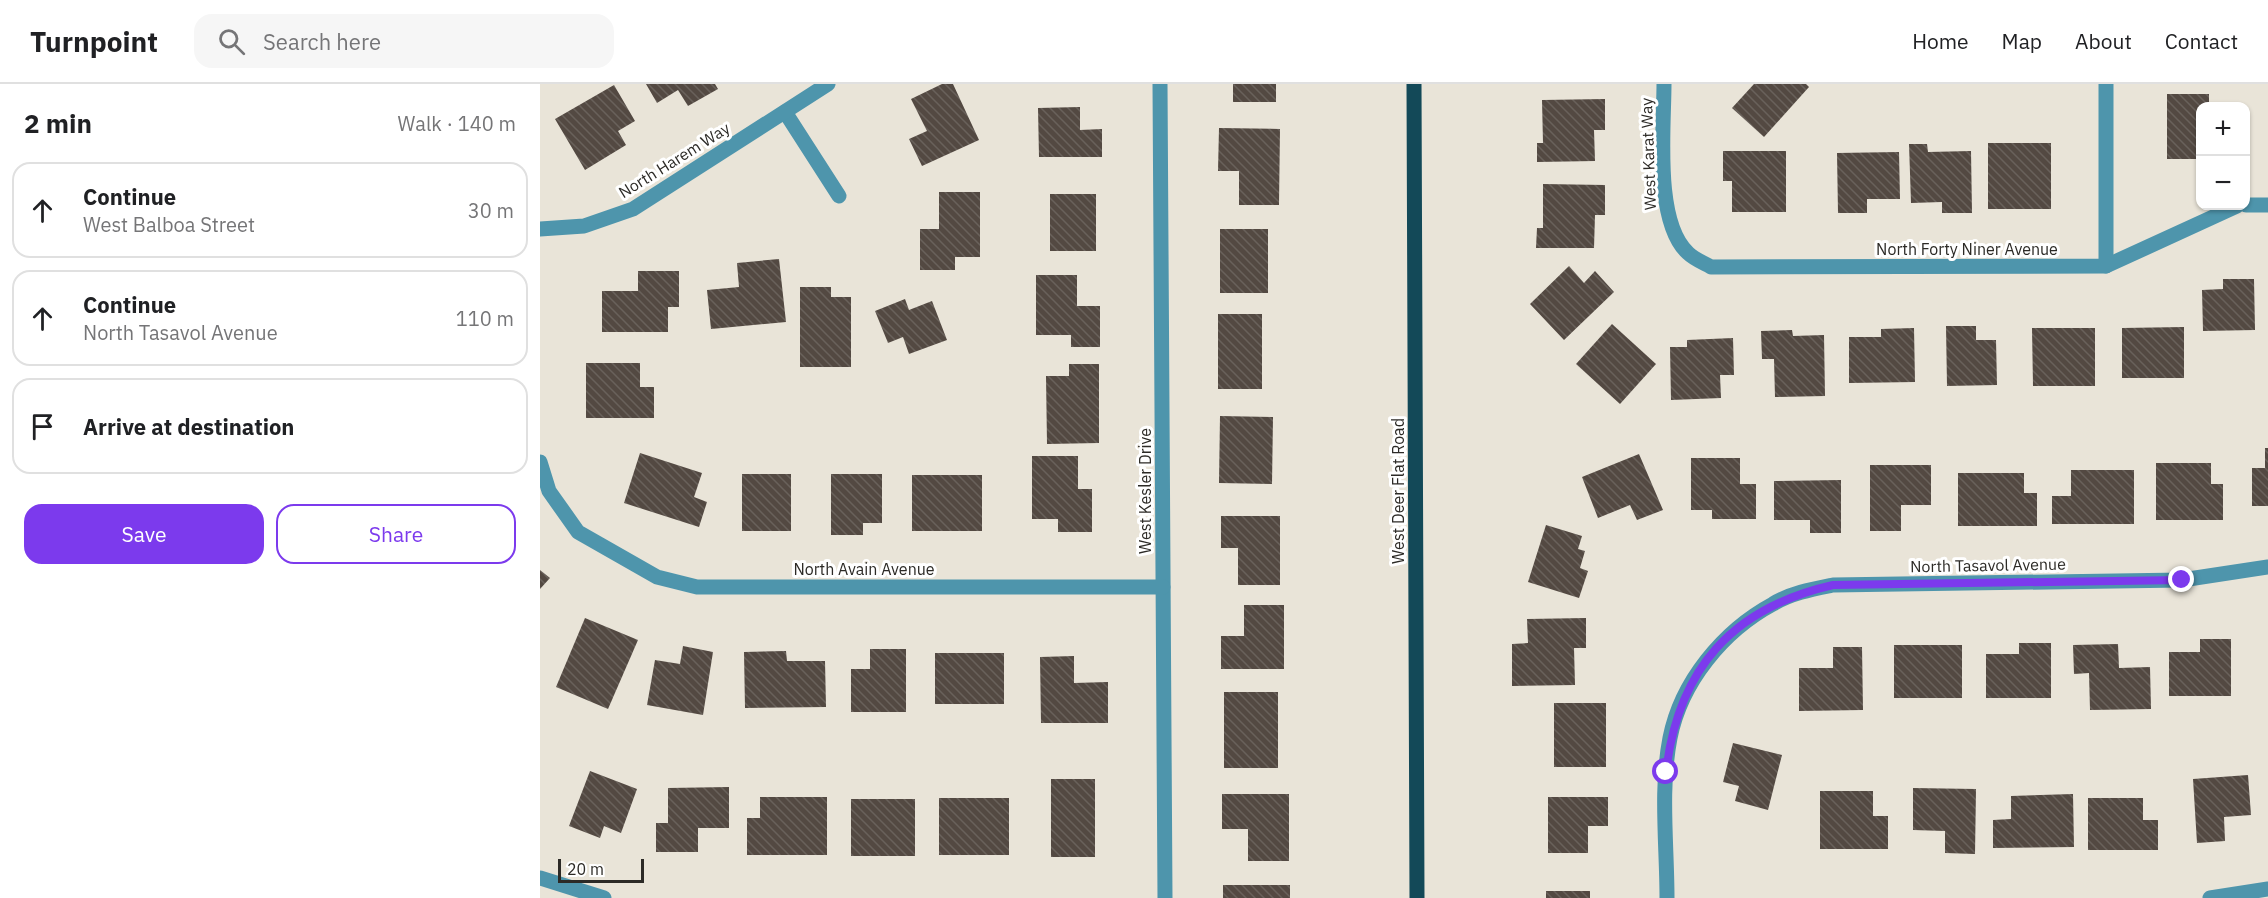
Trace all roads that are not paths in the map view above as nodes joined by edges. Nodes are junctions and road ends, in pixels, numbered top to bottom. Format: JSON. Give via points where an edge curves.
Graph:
{"nodes":[{"id":1,"x":828,"y":84,"type":"edge"},
{"id":2,"x":1160,"y":84,"type":"edge"},
{"id":3,"x":1414,"y":84,"type":"edge"},
{"id":4,"x":1664,"y":84,"type":"edge"},
{"id":5,"x":2106,"y":84,"type":"edge"},
{"id":6,"x":784,"y":112,"type":"junction"},
{"id":7,"x":839,"y":196,"type":"dead end"},
{"id":8,"x":2250,"y":205,"type":"edge"},
{"id":9,"x":2268,"y":205,"type":"edge"},
{"id":10,"x":2228,"y":210,"type":"edge"},
{"id":11,"x":540,"y":229,"type":"edge"},
{"id":12,"x":1688,"y":253,"type":"joint"},
{"id":13,"x":2106,"y":266,"type":"junction"},
{"id":14,"x":540,"y":462,"type":"edge"},
{"id":15,"x":2268,"y":567,"type":"edge"},
{"id":16,"x":1163,"y":587,"type":"junction"},
{"id":17,"x":540,"y":878,"type":"edge"},
{"id":18,"x":2268,"y":889,"type":"edge"},
{"id":19,"x":604,"y":898,"type":"edge"},
{"id":20,"x":1165,"y":898,"type":"edge"},
{"id":21,"x":1418,"y":898,"type":"edge"},
{"id":22,"x":1667,"y":898,"type":"edge"},
{"id":23,"x":2210,"y":898,"type":"edge"}],
"edges":[{"from":1,"to":6,"type":"street","name":"North Harem Way"},
{"from":2,"to":16,"type":"street","name":"West Kesler Drive"},
{"from":3,"to":21,"type":"main road","name":"West Deer Flat Road"},
{"from":4,"to":12,"type":"street","name":"West Karat Way","via":[[1665,204],[1671,230]]},
{"from":5,"to":13,"type":"street"},
{"from":6,"to":7,"type":"street"},
{"from":6,"to":11,"type":"street","name":"North Harem Way","via":[[633,209],[584,226]]},
{"from":8,"to":9,"type":"street"},
{"from":10,"to":13,"type":"street","name":"North Forty Niner Avenue"},
{"from":12,"to":13,"type":"street","name":"North Forty Niner Avenue","via":[[1712,267],[1738,268]]},
{"from":14,"to":16,"type":"street","name":"North Avain Avenue","via":[[549,491],[578,531],[657,578],[697,587]]},
{"from":15,"to":22,"type":"street","name":"North Tasavol Avenue","via":[[2182,580],[1833,585],[1772,604],[1722,641],[1689,686],[1671,736],[1666,772]]},
{"from":16,"to":20,"type":"street","name":"West Kesler Drive"},
{"from":17,"to":19,"type":"street"},
{"from":18,"to":23,"type":"street"}]}
